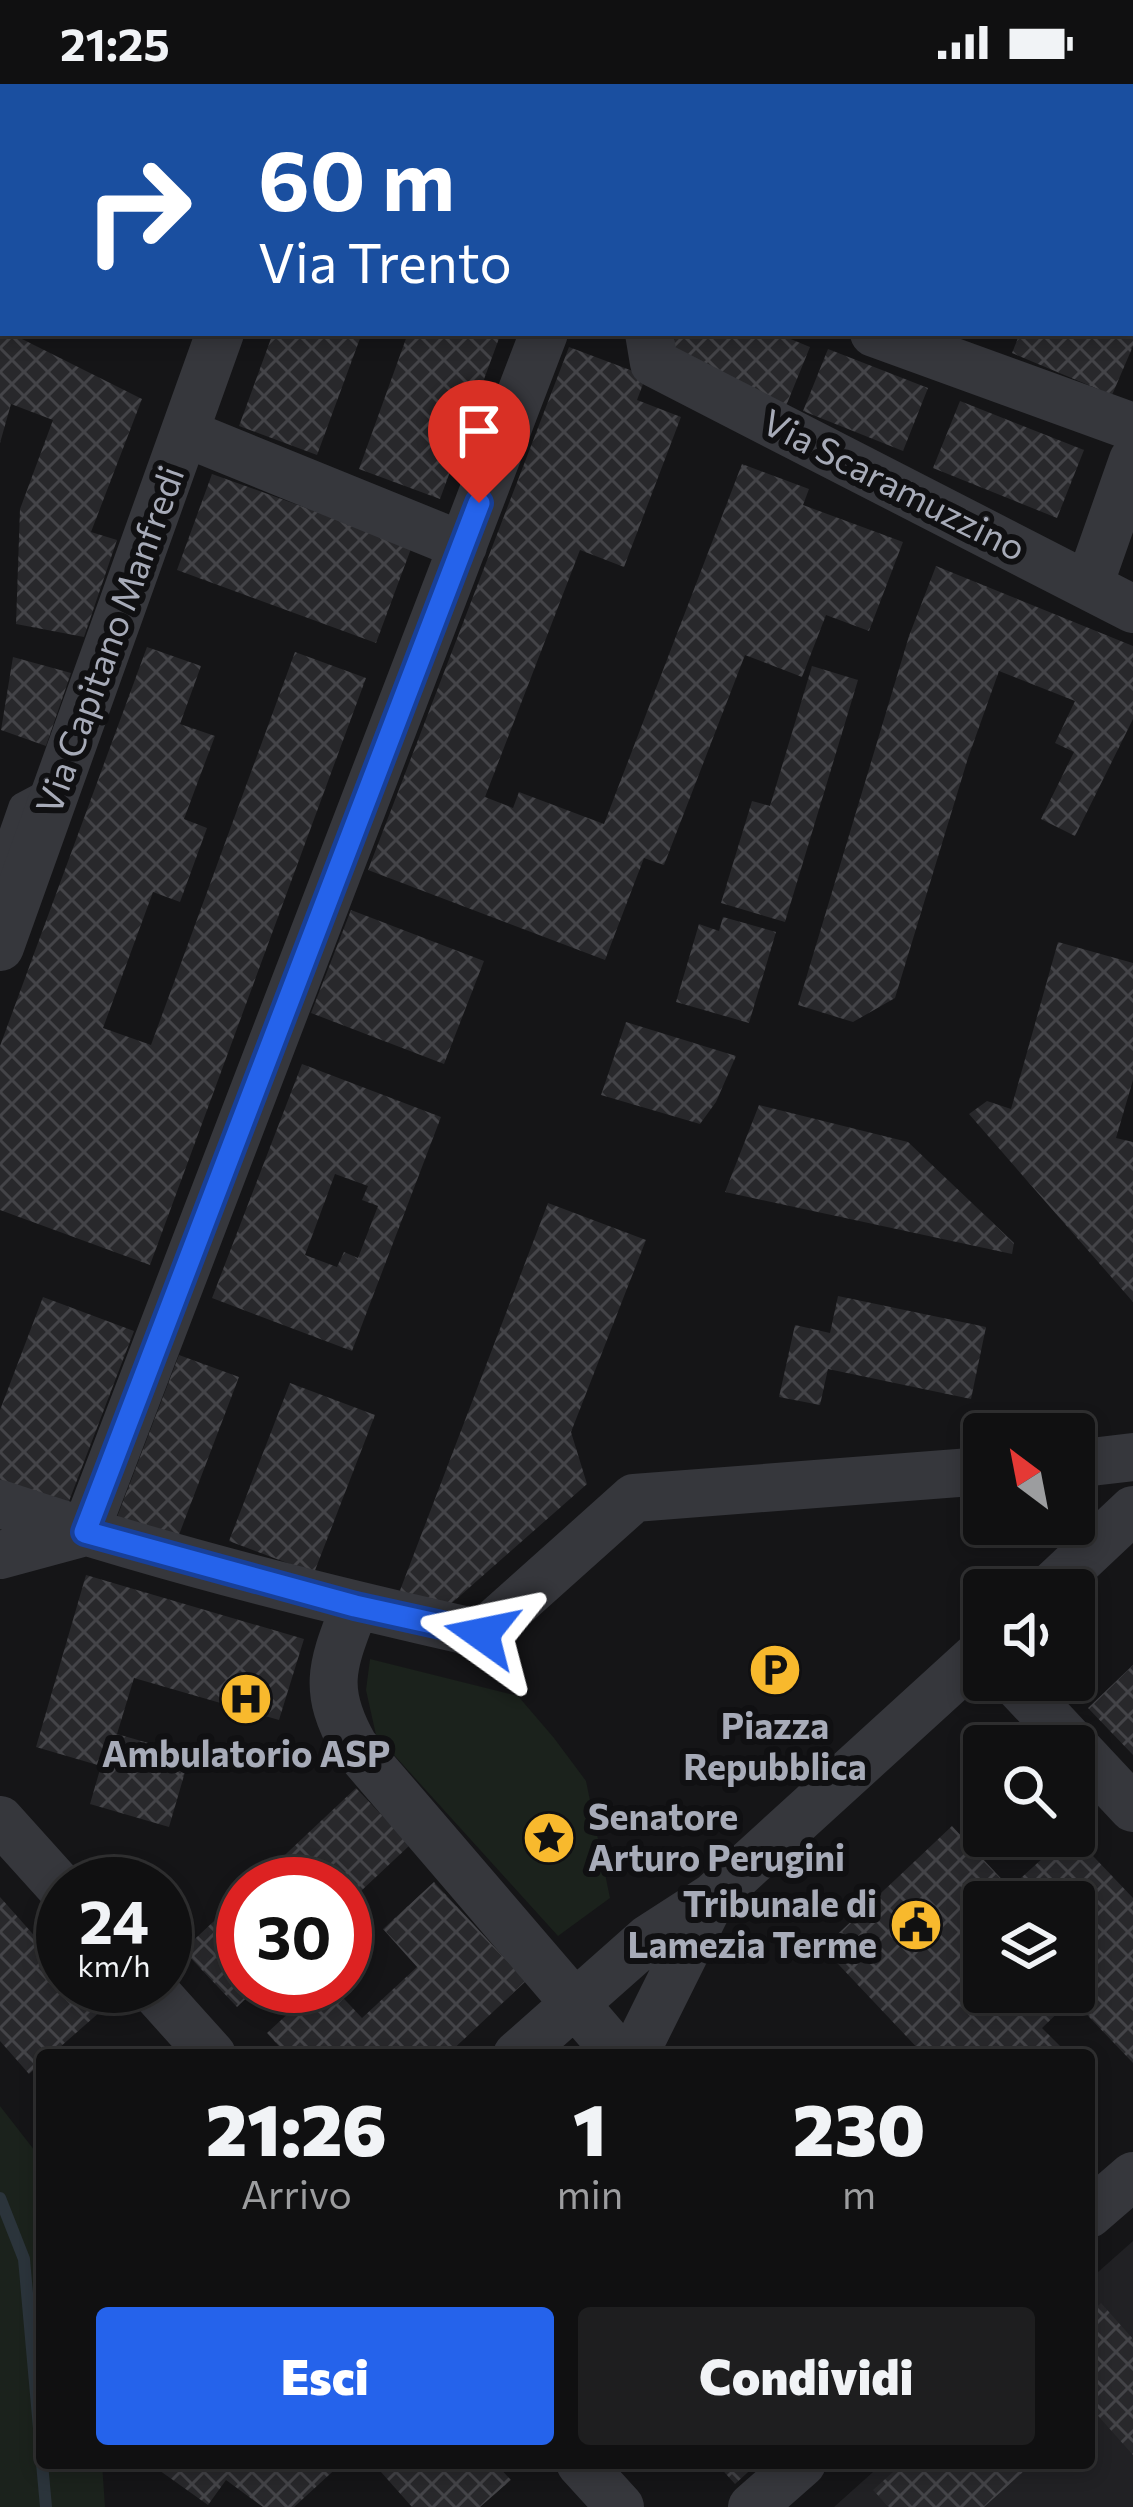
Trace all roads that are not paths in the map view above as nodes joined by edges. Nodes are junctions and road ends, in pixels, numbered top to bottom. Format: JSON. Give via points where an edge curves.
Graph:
{"nodes":[{"id":1,"x":219,"y":336,"type":"edge"},
{"id":2,"x":543,"y":336,"type":"edge"},
{"id":3,"x":891,"y":336,"type":"edge"},
{"id":4,"x":652,"y":348,"type":"edge"},
{"id":5,"x":961,"y":348,"type":"edge"},
{"id":6,"x":1133,"y":427,"type":"edge"},
{"id":7,"x":184,"y":433,"type":"junction"},
{"id":8,"x":1133,"y":460,"type":"edge"},
{"id":9,"x":463,"y":545,"type":"junction"},
{"id":10,"x":1089,"y":585,"type":"junction"},
{"id":11,"x":1133,"y":609,"type":"edge"},
{"id":12,"x":58,"y":786,"type":"junction"},
{"id":13,"x":0,"y":865,"type":"edge"},
{"id":14,"x":0,"y":947,"type":"edge"},
{"id":15,"x":1133,"y":1457,"type":"edge"},
{"id":16,"x":1095,"y":1462,"type":"edge"},
{"id":17,"x":963,"y":1473,"type":"edge"},
{"id":18,"x":0,"y":1504,"type":"edge"},
{"id":19,"x":1133,"y":1510,"type":"edge"},
{"id":20,"x":85,"y":1532,"type":"junction"},
{"id":21,"x":0,"y":1555,"type":"edge"},
{"id":22,"x":1070,"y":1569,"type":"edge"},
{"id":23,"x":355,"y":1606,"type":"junction"},
{"id":24,"x":963,"y":1669,"type":"edge"},
{"id":25,"x":1033,"y":1701,"type":"edge"},
{"id":26,"x":1133,"y":1808,"type":"edge"},
{"id":27,"x":0,"y":1820,"type":"edge"},
{"id":28,"x":36,"y":1860,"type":"edge"},
{"id":29,"x":713,"y":1897,"type":"junction"},
{"id":30,"x":576,"y":2005,"type":"junction"},
{"id":31,"x":174,"y":2013,"type":"edge"},
{"id":32,"x":207,"y":2049,"type":"edge"},
{"id":33,"x":524,"y":2049,"type":"edge"},
{"id":34,"x":614,"y":2049,"type":"edge"},
{"id":35,"x":637,"y":2049,"type":"edge"},
{"id":36,"x":1133,"y":2176,"type":"edge"},
{"id":37,"x":1095,"y":2209,"type":"edge"},
{"id":38,"x":585,"y":2469,"type":"edge"},
{"id":39,"x":795,"y":2469,"type":"edge"},
{"id":40,"x":620,"y":2507,"type":"edge"},
{"id":41,"x":752,"y":2507,"type":"edge"}],
"edges":[{"from":1,"to":7,"type":"street","name":"Via Capitano Manfredi"},
{"from":2,"to":9,"type":"street"},
{"from":3,"to":5,"type":"street"},
{"from":4,"to":10,"type":"street","name":"Via Scaramuzzino"},
{"from":5,"to":6,"type":"street"},
{"from":7,"to":9,"type":"street"},
{"from":7,"to":12,"type":"street","name":"Via Capitano Manfredi"},
{"from":8,"to":10,"type":"street"},
{"from":9,"to":20,"type":"street"},
{"from":10,"to":11,"type":"street","name":"Via Scaramuzzino"},
{"from":12,"to":13,"type":"lane","via":[[21,805]]},
{"from":12,"to":14,"type":"street","name":"Via Capitano Manfredi"},
{"from":15,"to":16,"type":"street"},
{"from":17,"to":23,"type":"street","via":[[634,1498],[482,1634]]},
{"from":18,"to":20,"type":"street"},
{"from":19,"to":22,"type":"street"},
{"from":20,"to":21,"type":"street"},
{"from":20,"to":23,"type":"street"},
{"from":23,"to":30,"type":"street","via":[[333,1664],[347,1734]]},
{"from":24,"to":29,"type":"street"},
{"from":25,"to":26,"type":"street"},
{"from":27,"to":28,"type":"street"},
{"from":29,"to":30,"type":"street","via":[[648,1939]]},
{"from":29,"to":35,"type":"street"},
{"from":30,"to":33,"type":"street"},
{"from":30,"to":34,"type":"street"},
{"from":31,"to":32,"type":"street"},
{"from":36,"to":37,"type":"street"},
{"from":38,"to":40,"type":"street"},
{"from":39,"to":41,"type":"street"}]}
